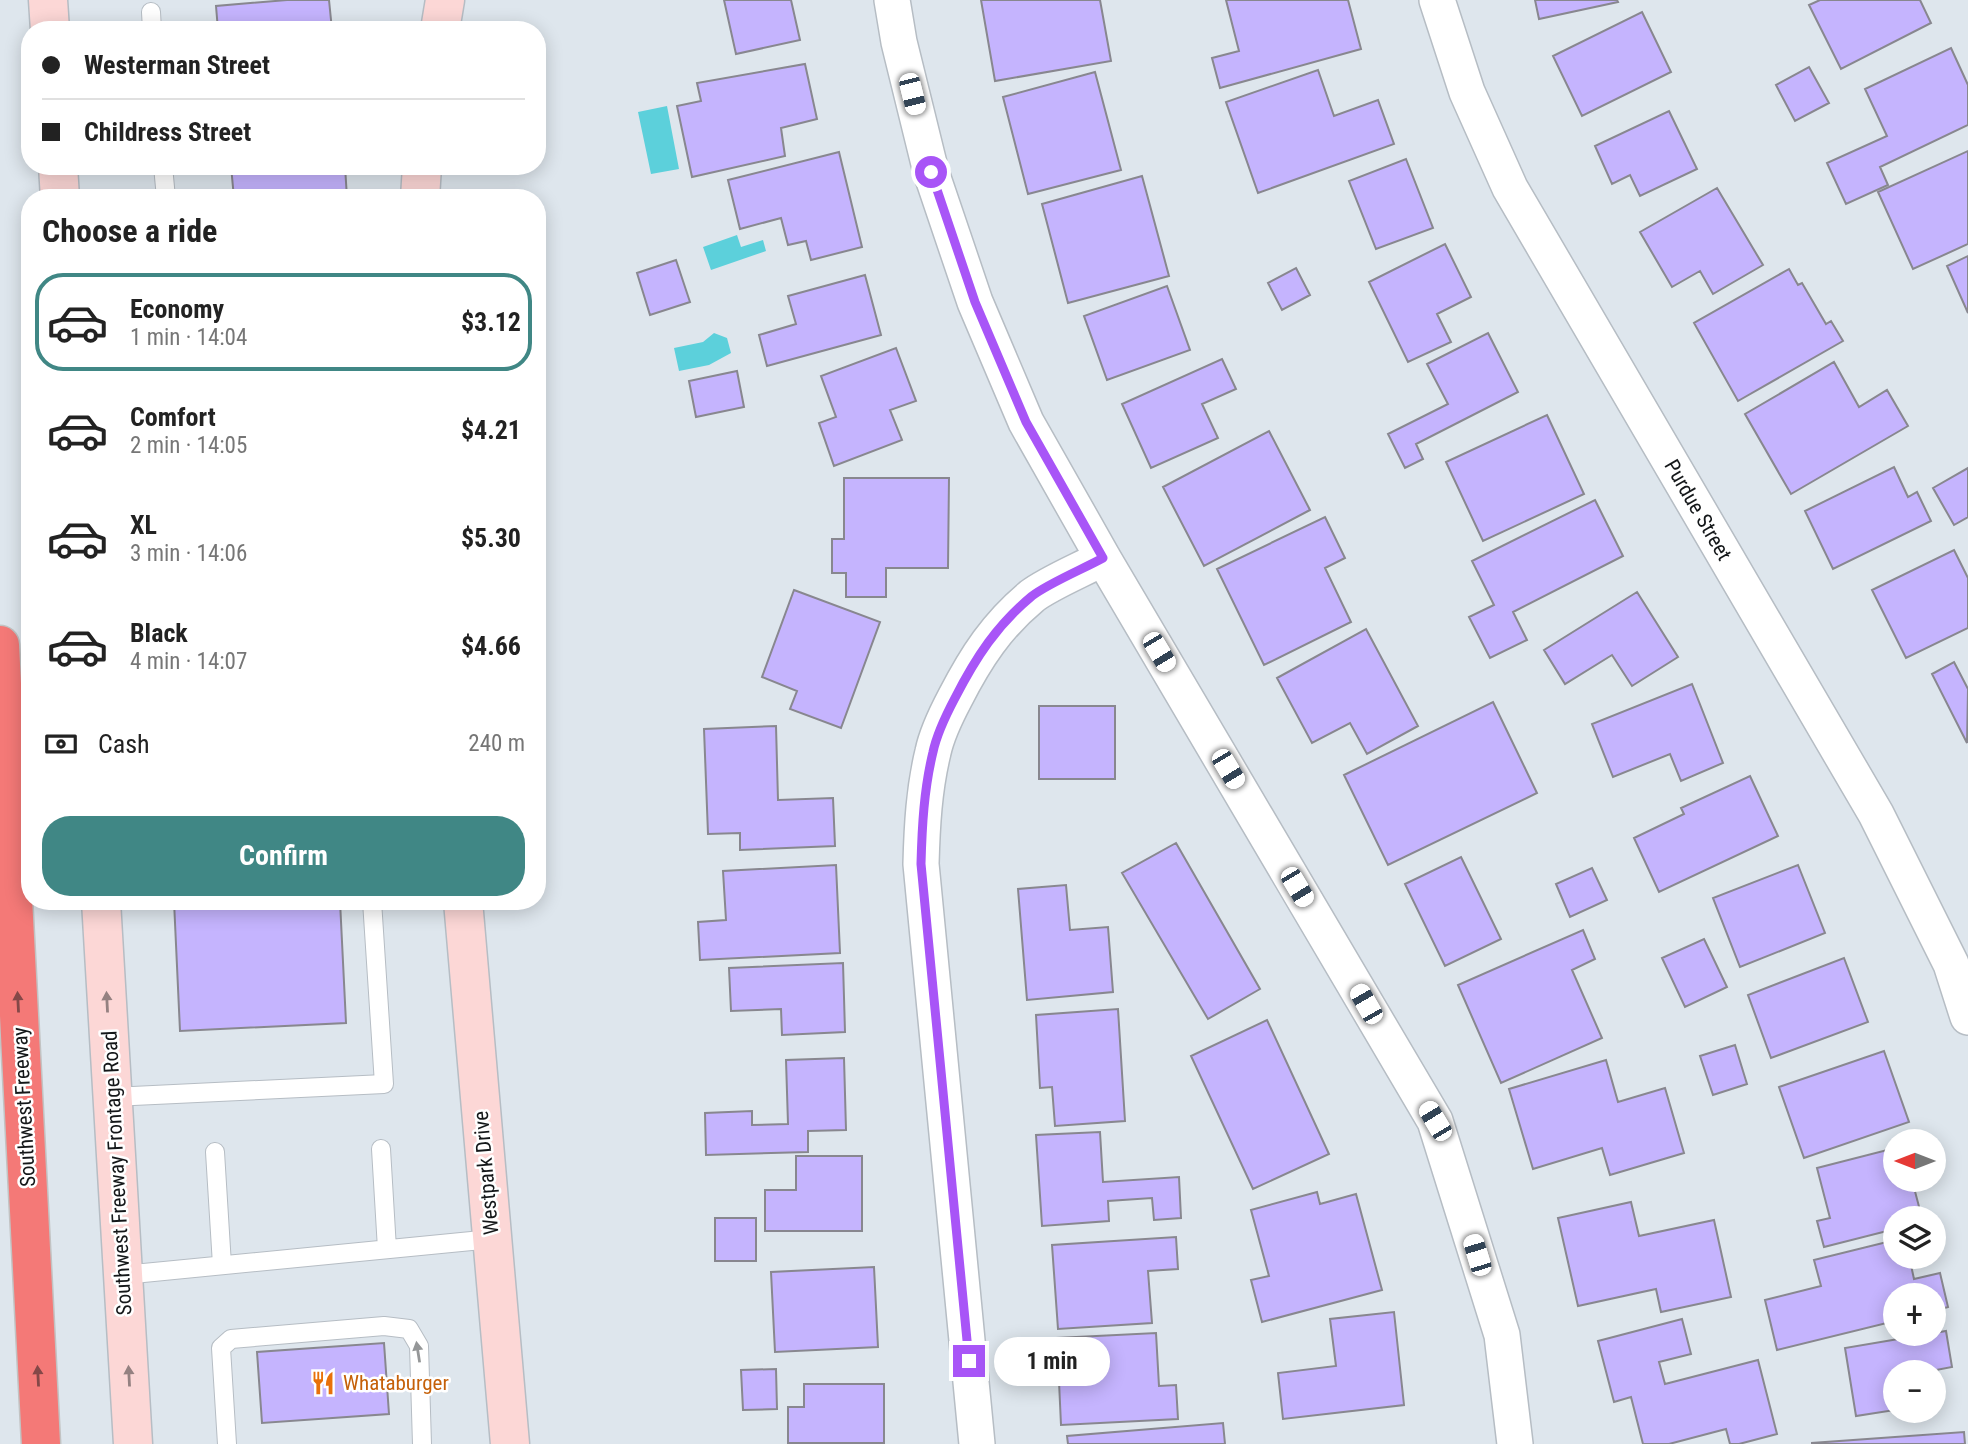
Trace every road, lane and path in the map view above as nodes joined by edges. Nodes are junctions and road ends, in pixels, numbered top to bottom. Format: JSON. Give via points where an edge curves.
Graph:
{"nodes":[{"id":1,"x":48,"y":0,"type":"edge"},
{"id":2,"x":445,"y":0,"type":"edge"},
{"id":3,"x":892,"y":0,"type":"edge"},
{"id":4,"x":1437,"y":0,"type":"edge"},
{"id":5,"x":49,"y":21,"type":"edge"},
{"id":6,"x":442,"y":21,"type":"edge"},
{"id":7,"x":1103,"y":558,"type":"junction"},
{"id":8,"x":0,"y":645,"type":"edge"},
{"id":9,"x":102,"y":910,"type":"edge"},
{"id":10,"x":373,"y":910,"type":"edge"},
{"id":11,"x":464,"y":910,"type":"edge"},
{"id":12,"x":1968,"y":1017,"type":"edge"},
{"id":13,"x":112,"y":1097,"type":"junction"},
{"id":14,"x":381,"y":1149,"type":"dead end"},
{"id":15,"x":215,"y":1152,"type":"dead end"},
{"id":16,"x":492,"y":1238,"type":"junction"},
{"id":17,"x":387,"y":1249,"type":"junction"},
{"id":18,"x":222,"y":1265,"type":"junction"},
{"id":19,"x":123,"y":1275,"type":"junction"},
{"id":20,"x":41,"y":1444,"type":"edge"},
{"id":21,"x":133,"y":1444,"type":"edge"},
{"id":22,"x":227,"y":1444,"type":"edge"},
{"id":23,"x":422,"y":1444,"type":"edge"},
{"id":24,"x":510,"y":1444,"type":"edge"},
{"id":25,"x":977,"y":1444,"type":"edge"},
{"id":26,"x":1515,"y":1444,"type":"edge"}],
"edges":[{"from":1,"to":5,"type":"main road"},
{"from":2,"to":6,"type":"main road"},
{"from":3,"to":7,"type":"street","via":[[931,172],[975,302],[1026,422]]},
{"from":4,"to":12,"type":"street","name":"Purdue Street","via":[[1467,92],[1510,188],[1877,814],[1951,964]]},
{"from":7,"to":25,"type":"street","via":[[1035,594],[1000,625],[974,661],[944,720],[927,787],[921,864]]},
{"from":7,"to":26,"type":"street","via":[[1435,1121],[1502,1335]]},
{"from":20,"to":8,"type":"highway","name":"Southwest Freeway","one_way":true},
{"from":13,"to":9,"type":"main road","name":"Southwest Freeway Frontage Road","one_way":true},
{"from":10,"to":13,"type":"lane","via":[[384,1084]]},
{"from":11,"to":16,"type":"main road","name":"Westpark Drive"},
{"from":13,"to":19,"type":"main road","name":"Southwest Freeway Frontage Road"},
{"from":14,"to":17,"type":"lane"},
{"from":15,"to":18,"type":"lane"},
{"from":16,"to":17,"type":"lane"},
{"from":16,"to":24,"type":"main road","name":"Westpark Drive"},
{"from":17,"to":18,"type":"lane"},
{"from":18,"to":19,"type":"lane"},
{"from":21,"to":19,"type":"main road","name":"Southwest Freeway Frontage Road","one_way":true},
{"from":23,"to":22,"type":"lane","one_way":true,"via":[[419,1346],[409,1329],[384,1326],[231,1339],[220,1348]]}]}
